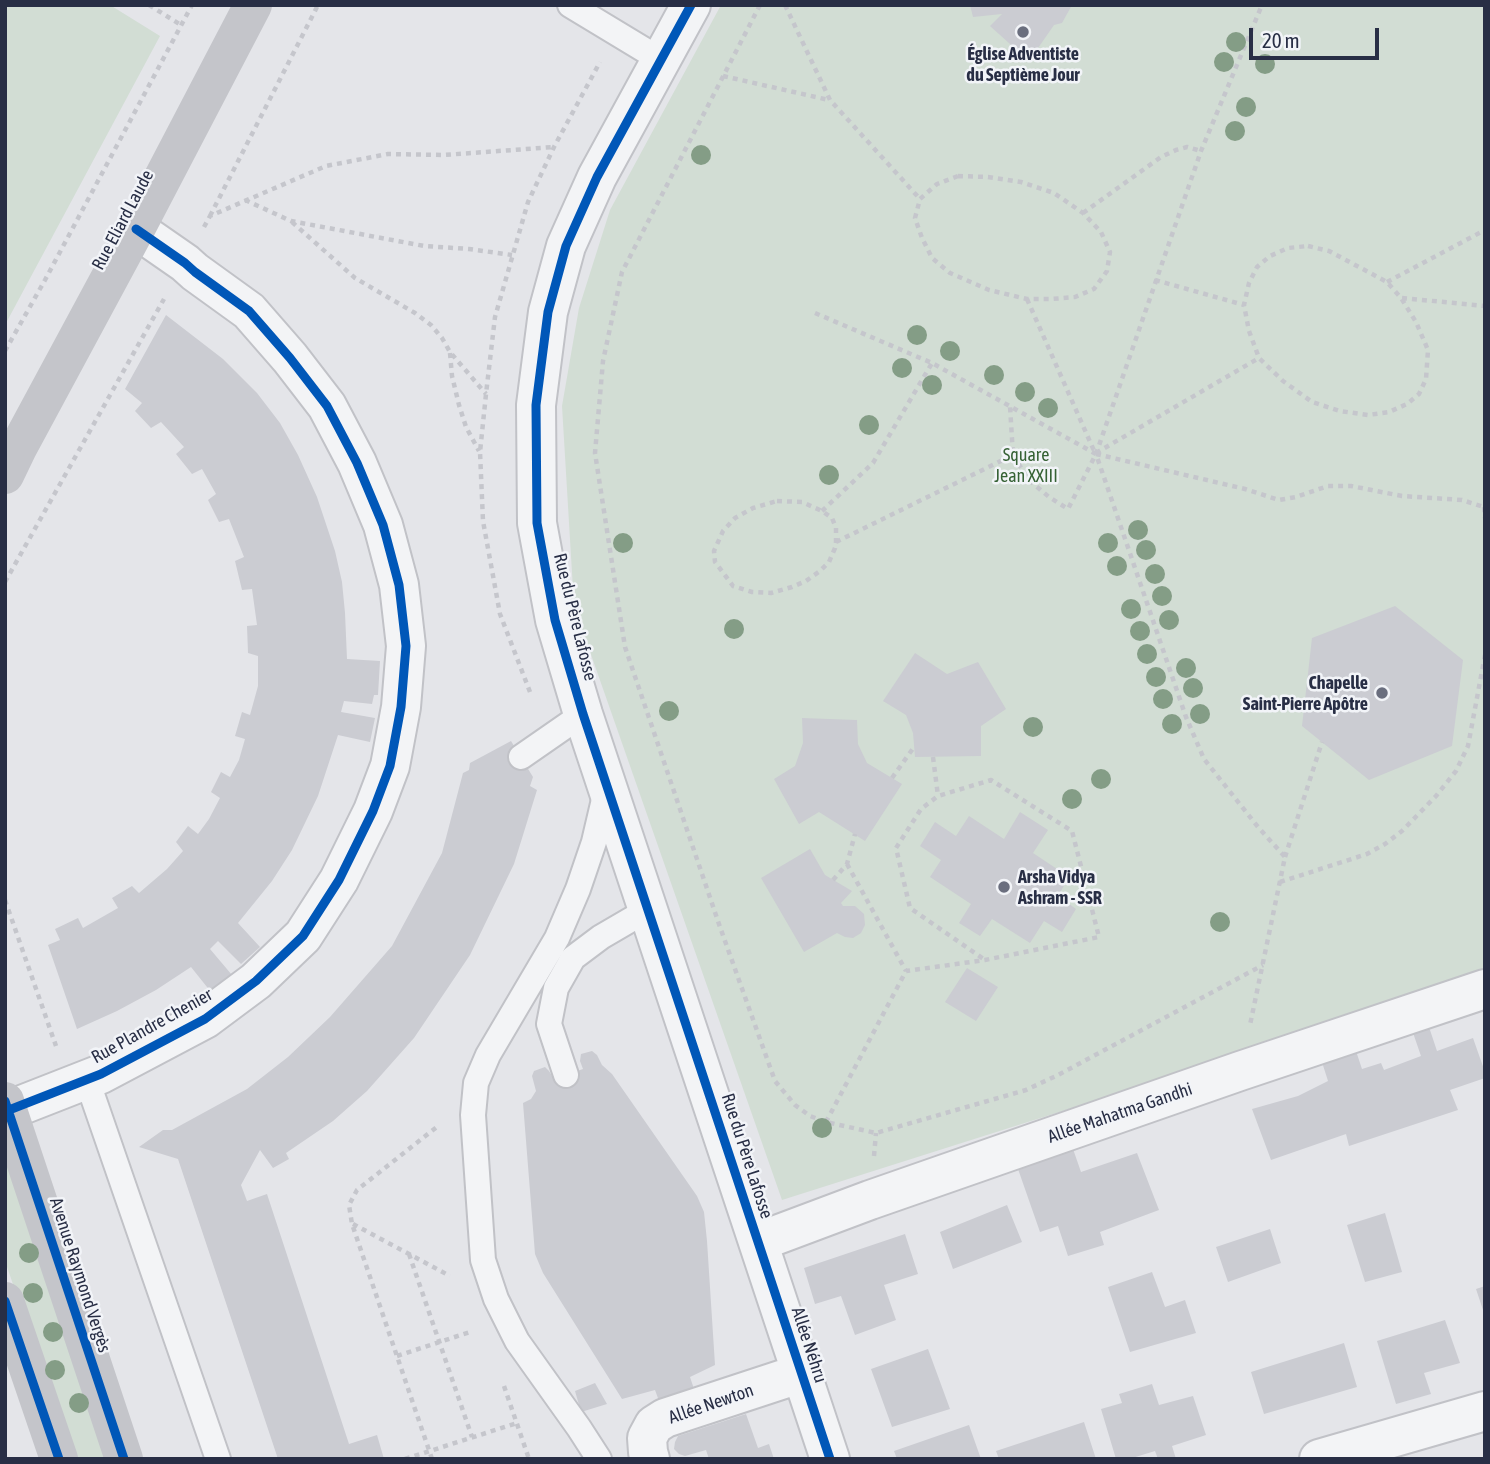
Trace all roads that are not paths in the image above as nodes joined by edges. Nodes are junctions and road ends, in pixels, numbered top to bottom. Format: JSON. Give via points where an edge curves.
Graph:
{"nodes":[{"id":1,"x":253,"y":5,"type":"edge"},
{"id":2,"x":570,"y":5,"type":"edge"},
{"id":3,"x":691,"y":5,"type":"edge"},
{"id":4,"x":661,"y":60,"type":"junction"},
{"id":5,"x":136,"y":229,"type":"junction"},
{"id":6,"x":10,"y":461,"type":"edge"},
{"id":7,"x":583,"y":714,"type":"junction"},
{"id":8,"x":522,"y":757,"type":"dead end"},
{"id":9,"x":607,"y":784,"type":"junction"},
{"id":10,"x":649,"y":909,"type":"junction"},
{"id":11,"x":1485,"y":989,"type":"edge"},
{"id":12,"x":566,"y":1075,"type":"dead end"},
{"id":13,"x":79,"y":1083,"type":"junction"},
{"id":14,"x":7,"y":1106,"type":"edge"},
{"id":15,"x":758,"y":1242,"type":"junction"},
{"id":16,"x":5,"y":1301,"type":"edge"},
{"id":17,"x":802,"y":1373,"type":"junction"},
{"id":18,"x":1485,"y":1411,"type":"edge"},
{"id":19,"x":59,"y":1459,"type":"edge"},
{"id":20,"x":124,"y":1459,"type":"edge"},
{"id":21,"x":218,"y":1459,"type":"edge"},
{"id":22,"x":598,"y":1459,"type":"edge"},
{"id":23,"x":650,"y":1459,"type":"edge"},
{"id":24,"x":830,"y":1459,"type":"edge"},
{"id":25,"x":1319,"y":1459,"type":"edge"}],
"edges":[{"from":1,"to":5,"type":"main road","name":"Rue Eliard Laude"},
{"from":2,"to":4,"type":"lane"},
{"from":3,"to":4,"type":"street","name":"Rue du Père Lafosse"},
{"from":4,"to":7,"type":"street","name":"Rue du Père Lafosse","via":[[597,177],[566,246],[548,312],[536,405],[537,523],[555,620]]},
{"from":5,"to":6,"type":"main road","name":"Rue Eliard Laude"},
{"from":5,"to":13,"type":"street","name":"Rue Plandre Chenier","via":[[248,311],[327,406],[383,525],[399,585],[406,646],[390,766],[339,880],[303,936],[256,981],[205,1019]]},
{"from":7,"to":8,"type":"lane"},
{"from":7,"to":9,"type":"street","name":"Rue du Père Lafosse"},
{"from":9,"to":10,"type":"street","name":"Rue du Père Lafosse"},
{"from":9,"to":22,"type":"lane","via":[[578,889],[557,938],[488,1055],[476,1083],[474,1115],[484,1260],[496,1299],[517,1341]]},
{"from":10,"to":12,"type":"lane","via":[[573,958],[556,988],[549,1024]]},
{"from":10,"to":15,"type":"street","name":"Rue du Père Lafosse"},
{"from":11,"to":15,"type":"street","name":"Allée Mahatma Gandhi"},
{"from":13,"to":14,"type":"street","name":"Rue Plandre Chenier"},
{"from":13,"to":21,"type":"lane"},
{"from":14,"to":20,"type":"main road","name":"Avenue Raymond Vergès"},
{"from":15,"to":17,"type":"street","name":"Allée Néhru"},
{"from":16,"to":19,"type":"main road"},
{"from":17,"to":23,"type":"street","name":"Allée Newton","via":[[664,1419],[647,1438]]},
{"from":17,"to":24,"type":"street","name":"Allée Néhru"},
{"from":18,"to":25,"type":"street"}]}
